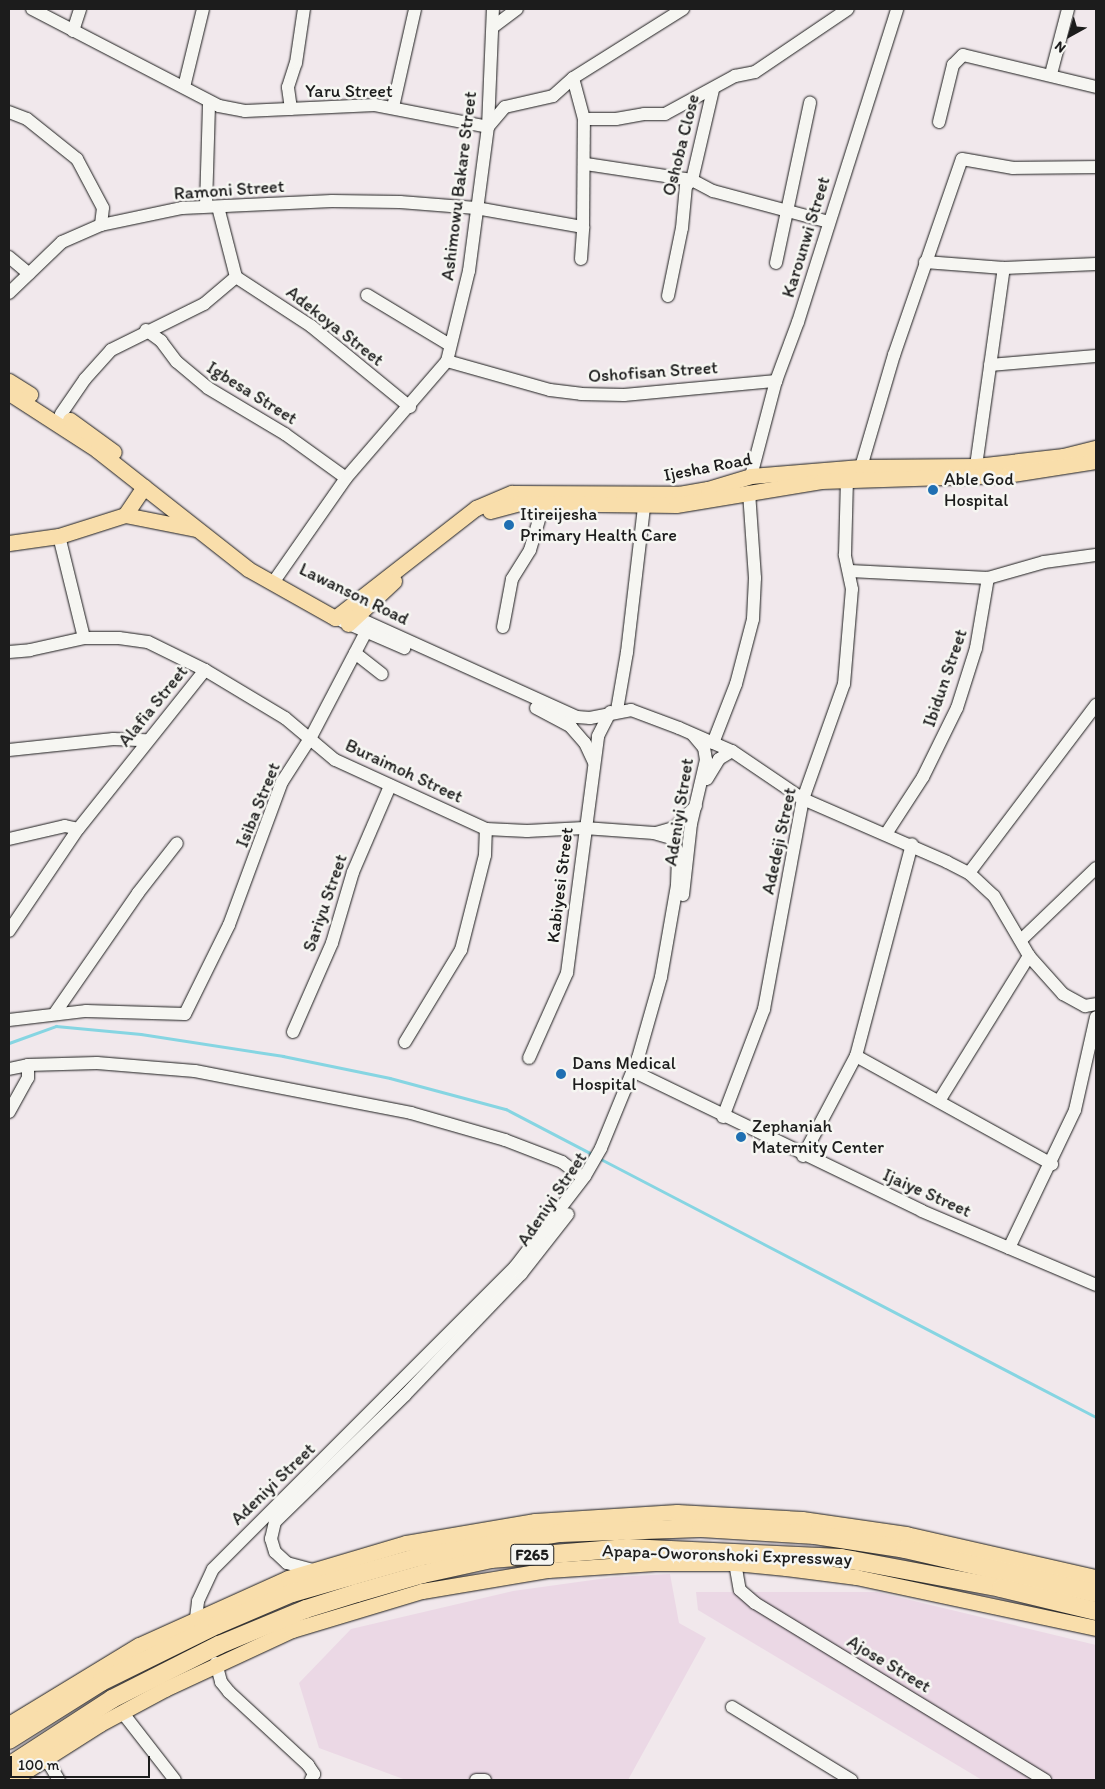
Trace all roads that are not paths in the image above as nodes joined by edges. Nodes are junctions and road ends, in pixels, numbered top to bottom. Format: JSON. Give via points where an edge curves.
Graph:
{"nodes":[{"id":1,"x":32,"y":9,"type":"edge"},
{"id":2,"x":80,"y":9,"type":"edge"},
{"id":3,"x":203,"y":9,"type":"edge"},
{"id":4,"x":304,"y":9,"type":"edge"},
{"id":5,"x":415,"y":9,"type":"edge"},
{"id":6,"x":494,"y":9,"type":"edge"},
{"id":7,"x":517,"y":9,"type":"edge"},
{"id":8,"x":683,"y":9,"type":"edge"},
{"id":9,"x":848,"y":9,"type":"edge"},
{"id":10,"x":897,"y":9,"type":"edge"},
{"id":11,"x":1068,"y":9,"type":"edge"},
{"id":12,"x":493,"y":27,"type":"junction"},
{"id":13,"x":73,"y":31,"type":"junction"},
{"id":14,"x":1051,"y":74,"type":"junction"},
{"id":15,"x":573,"y":78,"type":"junction"},
{"id":16,"x":184,"y":87,"type":"junction"},
{"id":17,"x":1096,"y":87,"type":"edge"},
{"id":18,"x":713,"y":90,"type":"junction"},
{"id":19,"x":209,"y":103,"type":"junction"},
{"id":20,"x":810,"y":103,"type":"dead end"},
{"id":21,"x":392,"y":107,"type":"junction"},
{"id":22,"x":291,"y":109,"type":"junction"},
{"id":23,"x":9,"y":112,"type":"edge"},
{"id":24,"x":584,"y":119,"type":"junction"},
{"id":25,"x":939,"y":122,"type":"dead end"},
{"id":26,"x":488,"y":127,"type":"junction"},
{"id":27,"x":586,"y":164,"type":"junction"},
{"id":28,"x":1096,"y":167,"type":"edge"},
{"id":29,"x":692,"y":180,"type":"junction"},
{"id":30,"x":212,"y":207,"type":"junction"},
{"id":31,"x":476,"y":208,"type":"junction"},
{"id":32,"x":789,"y":210,"type":"junction"},
{"id":33,"x":829,"y":222,"type":"junction"},
{"id":34,"x":102,"y":225,"type":"junction"},
{"id":35,"x":584,"y":228,"type":"junction"},
{"id":36,"x":9,"y":257,"type":"edge"},
{"id":37,"x":581,"y":259,"type":"dead end"},
{"id":38,"x":925,"y":262,"type":"junction"},
{"id":39,"x":776,"y":263,"type":"dead end"},
{"id":40,"x":1096,"y":264,"type":"edge"},
{"id":41,"x":1004,"y":268,"type":"junction"},
{"id":42,"x":29,"y":274,"type":"junction"},
{"id":43,"x":236,"y":277,"type":"junction"},
{"id":44,"x":9,"y":293,"type":"edge"},
{"id":45,"x":367,"y":295,"type":"dead end"},
{"id":46,"x":668,"y":296,"type":"dead end"},
{"id":47,"x":146,"y":330,"type":"junction"},
{"id":48,"x":450,"y":345,"type":"junction"},
{"id":49,"x":1096,"y":356,"type":"edge"},
{"id":50,"x":447,"y":361,"type":"junction"},
{"id":51,"x":990,"y":364,"type":"junction"},
{"id":52,"x":776,"y":381,"type":"junction"},
{"id":53,"x":9,"y":382,"type":"edge"},
{"id":54,"x":9,"y":393,"type":"edge"},
{"id":55,"x":410,"y":407,"type":"junction"},
{"id":56,"x":60,"y":414,"type":"junction"},
{"id":57,"x":1096,"y":448,"type":"edge"},
{"id":58,"x":1096,"y":461,"type":"edge"},
{"id":59,"x":976,"y":466,"type":"junction"},
{"id":60,"x":861,"y":467,"type":"junction"},
{"id":61,"x":752,"y":476,"type":"junction"},
{"id":62,"x":346,"y":478,"type":"junction"},
{"id":63,"x":847,"y":480,"type":"junction"},
{"id":64,"x":144,"y":487,"type":"junction"},
{"id":65,"x":749,"y":492,"type":"junction"},
{"id":66,"x":544,"y":504,"type":"junction"},
{"id":67,"x":644,"y":507,"type":"junction"},
{"id":68,"x":125,"y":515,"type":"junction"},
{"id":69,"x":196,"y":529,"type":"junction"},
{"id":70,"x":59,"y":536,"type":"junction"},
{"id":71,"x":438,"y":541,"type":"junction"},
{"id":72,"x":9,"y":543,"type":"edge"},
{"id":73,"x":1096,"y":555,"type":"edge"},
{"id":74,"x":850,"y":571,"type":"junction"},
{"id":75,"x":277,"y":577,"type":"junction"},
{"id":76,"x":988,"y":578,"type":"junction"},
{"id":77,"x":345,"y":617,"type":"junction"},
{"id":78,"x":503,"y":628,"type":"dead end"},
{"id":79,"x":366,"y":632,"type":"junction"},
{"id":80,"x":84,"y":638,"type":"junction"},
{"id":81,"x":9,"y":652,"type":"edge"},
{"id":82,"x":355,"y":653,"type":"junction"},
{"id":83,"x":205,"y":670,"type":"junction"},
{"id":84,"x":382,"y":674,"type":"dead end"},
{"id":85,"x":1096,"y":705,"type":"edge"},
{"id":86,"x":614,"y":711,"type":"junction"},
{"id":87,"x":694,"y":736,"type":"junction"},
{"id":88,"x":311,"y":737,"type":"junction"},
{"id":89,"x":146,"y":740,"type":"junction"},
{"id":90,"x":713,"y":743,"type":"junction"},
{"id":91,"x":9,"y":750,"type":"edge"},
{"id":92,"x":732,"y":751,"type":"junction"},
{"id":93,"x":595,"y":765,"type":"junction"},
{"id":94,"x":390,"y":786,"type":"junction"},
{"id":95,"x":701,"y":790,"type":"junction"},
{"id":96,"x":803,"y":799,"type":"junction"},
{"id":97,"x":696,"y":806,"type":"junction"},
{"id":98,"x":584,"y":828,"type":"junction"},
{"id":99,"x":78,"y":829,"type":"junction"},
{"id":100,"x":486,"y":829,"type":"junction"},
{"id":101,"x":654,"y":833,"type":"junction"},
{"id":102,"x":886,"y":834,"type":"junction"},
{"id":103,"x":9,"y":838,"type":"edge"},
{"id":104,"x":177,"y":843,"type":"dead end"},
{"id":105,"x":912,"y":844,"type":"junction"},
{"id":106,"x":1096,"y":868,"type":"edge"},
{"id":107,"x":969,"y":873,"type":"junction"},
{"id":108,"x":9,"y":931,"type":"edge"},
{"id":109,"x":1021,"y":940,"type":"junction"},
{"id":110,"x":1029,"y":956,"type":"junction"},
{"id":111,"x":1096,"y":1004,"type":"edge"},
{"id":112,"x":54,"y":1013,"type":"junction"},
{"id":113,"x":1096,"y":1017,"type":"edge"},
{"id":114,"x":9,"y":1020,"type":"edge"},
{"id":115,"x":293,"y":1032,"type":"dead end"},
{"id":116,"x":405,"y":1042,"type":"dead end"},
{"id":117,"x":856,"y":1056,"type":"junction"},
{"id":118,"x":529,"y":1058,"type":"dead end"},
{"id":119,"x":28,"y":1065,"type":"junction"},
{"id":120,"x":9,"y":1069,"type":"edge"},
{"id":121,"x":638,"y":1074,"type":"junction"},
{"id":122,"x":940,"y":1101,"type":"junction"},
{"id":123,"x":9,"y":1112,"type":"edge"},
{"id":124,"x":723,"y":1117,"type":"junction"},
{"id":125,"x":614,"y":1125,"type":"junction"},
{"id":126,"x":803,"y":1156,"type":"junction"},
{"id":127,"x":1052,"y":1164,"type":"junction"},
{"id":128,"x":586,"y":1177,"type":"junction"},
{"id":129,"x":1009,"y":1248,"type":"junction"},
{"id":130,"x":1096,"y":1285,"type":"edge"},
{"id":131,"x":735,"y":1563,"type":"junction"},
{"id":132,"x":313,"y":1570,"type":"junction"},
{"id":133,"x":1096,"y":1577,"type":"edge"},
{"id":134,"x":1096,"y":1593,"type":"edge"},
{"id":135,"x":1096,"y":1611,"type":"edge"},
{"id":136,"x":196,"y":1618,"type":"junction"},
{"id":137,"x":1096,"y":1628,"type":"edge"},
{"id":138,"x":216,"y":1663,"type":"junction"},
{"id":139,"x":732,"y":1707,"type":"dead end"},
{"id":140,"x":122,"y":1712,"type":"junction"},
{"id":141,"x":9,"y":1724,"type":"edge"},
{"id":142,"x":9,"y":1740,"type":"edge"},
{"id":143,"x":45,"y":1757,"type":"junction"},
{"id":144,"x":9,"y":1766,"type":"edge"},
{"id":145,"x":12,"y":1780,"type":"edge"},
{"id":146,"x":59,"y":1780,"type":"edge"},
{"id":147,"x":175,"y":1780,"type":"edge"},
{"id":148,"x":310,"y":1780,"type":"edge"},
{"id":149,"x":476,"y":1780,"type":"edge"},
{"id":150,"x":485,"y":1780,"type":"edge"},
{"id":151,"x":851,"y":1780,"type":"edge"},
{"id":152,"x":1045,"y":1780,"type":"edge"}],
"edges":[{"from":1,"to":13,"type":"street","name":"Yaru Street"},
{"from":2,"to":13,"type":"street"},
{"from":3,"to":16,"type":"street"},
{"from":4,"to":22,"type":"street","via":[[296,63],[288,87]]},
{"from":5,"to":21,"type":"street"},
{"from":6,"to":12,"type":"street","name":"Ashimowu Bakare Street"},
{"from":7,"to":12,"type":"street"},
{"from":8,"to":15,"type":"street"},
{"from":9,"to":18,"type":"street","via":[[755,72],[735,76]]},
{"from":10,"to":33,"type":"street","name":"Karounwi Street"},
{"from":11,"to":14,"type":"street"},
{"from":12,"to":26,"type":"street","name":"Ashimowu Bakare Street"},
{"from":13,"to":16,"type":"street","name":"Yaru Street"},
{"from":14,"to":17,"type":"street"},
{"from":14,"to":25,"type":"street","via":[[959,56],[953,65]]},
{"from":15,"to":24,"type":"street"},
{"from":15,"to":26,"type":"street","via":[[554,96],[505,107]]},
{"from":16,"to":19,"type":"street","name":"Yaru Street"},
{"from":18,"to":24,"type":"street","via":[[665,114]]},
{"from":18,"to":29,"type":"street","name":"Oshoba Close"},
{"from":19,"to":22,"type":"street","name":"Yaru Street","via":[[244,111]]},
{"from":19,"to":30,"type":"street"},
{"from":20,"to":32,"type":"street","via":[[792,180]]},
{"from":21,"to":22,"type":"street","name":"Yaru Street","via":[[349,105]]},
{"from":21,"to":26,"type":"street","name":"Yaru Street"},
{"from":23,"to":34,"type":"street","via":[[27,119],[77,159],[103,208]]},
{"from":24,"to":27,"type":"street"},
{"from":26,"to":31,"type":"street","name":"Ashimowu Bakare Street"},
{"from":27,"to":29,"type":"street"},
{"from":27,"to":35,"type":"street"},
{"from":28,"to":38,"type":"street","via":[[1013,168],[962,159]]},
{"from":29,"to":32,"type":"street","via":[[713,191]]},
{"from":29,"to":46,"type":"street","name":"Oshoba Close","via":[[686,186],[682,228]]},
{"from":30,"to":31,"type":"street","name":"Ramoni Street","via":[[367,201]]},
{"from":30,"to":34,"type":"street","name":"Ramoni Street","via":[[182,208]]},
{"from":30,"to":43,"type":"street"},
{"from":31,"to":35,"type":"street","name":"Ramoni Street"},
{"from":31,"to":48,"type":"street","name":"Ashimowu Bakare Street","via":[[469,270]]},
{"from":32,"to":33,"type":"street"},
{"from":32,"to":39,"type":"street"},
{"from":33,"to":52,"type":"street","name":"Karounwi Street"},
{"from":34,"to":42,"type":"street","name":"Ramoni Street","via":[[62,242]]},
{"from":35,"to":37,"type":"street"},
{"from":36,"to":42,"type":"street"},
{"from":38,"to":41,"type":"street"},
{"from":38,"to":60,"type":"street"},
{"from":40,"to":41,"type":"street"},
{"from":41,"to":51,"type":"street"},
{"from":42,"to":44,"type":"street","name":"Ramoni Street"},
{"from":43,"to":47,"type":"street","via":[[204,304]]},
{"from":43,"to":55,"type":"street","name":"Adekoya Street","via":[[311,326]]},
{"from":45,"to":48,"type":"street"},
{"from":47,"to":56,"type":"street","via":[[111,350]]},
{"from":47,"to":62,"type":"street","name":"Igbesa Street","via":[[208,388],[285,434]]},
{"from":48,"to":50,"type":"street","name":"Ashimowu Bakare Street"},
{"from":49,"to":51,"type":"street"},
{"from":50,"to":52,"type":"street","name":"Oshofisan Street","via":[[550,390],[581,394],[624,395]]},
{"from":50,"to":55,"type":"street","name":"Ashimowu Bakare Street"},
{"from":51,"to":59,"type":"street"},
{"from":52,"to":61,"type":"street","name":"Karounwi Street"},
{"from":53,"to":56,"type":"main road","name":"Lawanson Road"},
{"from":54,"to":64,"type":"main road","name":"Lawanson Road","via":[[97,450]]},
{"from":55,"to":62,"type":"street","name":"Ashimowu Bakare Street"},
{"from":56,"to":75,"type":"main road","name":"Lawanson Road","via":[[96,436],[217,534]]},
{"from":57,"to":59,"type":"main road","name":"Ijesha Road","via":[[1063,456]]},
{"from":58,"to":63,"type":"main road","name":"Ijesha Road","via":[[1007,475]]},
{"from":59,"to":60,"type":"main road","name":"Ijesha Road"},
{"from":60,"to":61,"type":"main road","name":"Ijesha Road"},
{"from":61,"to":71,"type":"main road","name":"Ijesha Road","via":[[679,494],[512,493],[483,503]]},
{"from":62,"to":75,"type":"street","name":"Ashimowu Bakare Street"},
{"from":63,"to":65,"type":"main road","name":"Ijesha Road"},
{"from":63,"to":74,"type":"street","name":"Adedeji Street","via":[[845,555]]},
{"from":64,"to":68,"type":"main road"},
{"from":64,"to":69,"type":"main road","name":"Lawanson Road"},
{"from":65,"to":67,"type":"main road","name":"Ijesha Road","via":[[695,503]]},
{"from":65,"to":90,"type":"street","name":"Adeniyi Street","via":[[755,578],[753,619],[736,684]]},
{"from":66,"to":67,"type":"main road","name":"Ijesha Road"},
{"from":66,"to":71,"type":"main road","name":"Ijesha Road","via":[[519,503],[496,509]]},
{"from":66,"to":78,"type":"street","via":[[530,550],[512,579]]},
{"from":67,"to":86,"type":"street","name":"Kabiyesi Street","via":[[627,652]]},
{"from":68,"to":69,"type":"main road"},
{"from":68,"to":70,"type":"main road"},
{"from":69,"to":77,"type":"main road","name":"Lawanson Road","via":[[248,569]]},
{"from":70,"to":72,"type":"main road"},
{"from":70,"to":80,"type":"street"},
{"from":71,"to":77,"type":"main road","name":"Ijesha Road"},
{"from":73,"to":76,"type":"street","via":[[1044,562]]},
{"from":74,"to":76,"type":"street"},
{"from":74,"to":96,"type":"street","name":"Adedeji Street","via":[[851,620],[844,684]]},
{"from":75,"to":77,"type":"main road","name":"Lawanson Road"},
{"from":76,"to":102,"type":"street","name":"Ibidun Street","via":[[976,648],[954,714],[922,777]]},
{"from":77,"to":79,"type":"street"},
{"from":77,"to":86,"type":"street","name":"Lawanson Road","via":[[578,717],[590,718]]},
{"from":79,"to":82,"type":"street","name":"Isiba Street"},
{"from":79,"to":93,"type":"street","via":[[557,719],[579,735]]},
{"from":80,"to":81,"type":"street","name":"Alafia Street"},
{"from":80,"to":83,"type":"street","name":"Alafia Street","via":[[148,642]]},
{"from":82,"to":84,"type":"street"},
{"from":82,"to":88,"type":"street","name":"Isiba Street"},
{"from":83,"to":88,"type":"street","name":"Buraimoh Street","via":[[257,699]]},
{"from":83,"to":89,"type":"street","name":"Alafia Street"},
{"from":85,"to":107,"type":"street"},
{"from":86,"to":87,"type":"street","name":"Lawanson Road","via":[[647,714]]},
{"from":86,"to":93,"type":"street","name":"Kabiyesi Street","via":[[598,736]]},
{"from":87,"to":90,"type":"street","name":"Lawanson Road"},
{"from":87,"to":95,"type":"street","name":"Adeniyi Street","via":[[706,754]]},
{"from":88,"to":94,"type":"street","name":"Buraimoh Street","via":[[336,760]]},
{"from":88,"to":112,"type":"street","name":"Isiba Street","via":[[282,782],[229,925],[182,1016],[86,1011]]},
{"from":89,"to":91,"type":"street","via":[[113,739]]},
{"from":89,"to":99,"type":"street","name":"Alafia Street"},
{"from":90,"to":92,"type":"street","name":"Lawanson Road"},
{"from":92,"to":95,"type":"street","via":[[712,768]]},
{"from":92,"to":96,"type":"street","name":"Lawanson Road"},
{"from":93,"to":98,"type":"street","name":"Kabiyesi Street"},
{"from":94,"to":100,"type":"street","name":"Buraimoh Street"},
{"from":94,"to":115,"type":"street","name":"Sariyu Street","via":[[353,872],[332,943]]},
{"from":95,"to":97,"type":"street","name":"Adeniyi Street"},
{"from":96,"to":102,"type":"street","name":"Lawanson Road"},
{"from":96,"to":124,"type":"street","name":"Adedeji Street","via":[[764,1008]]},
{"from":97,"to":101,"type":"street","via":[[671,830]]},
{"from":97,"to":121,"type":"street","name":"Adeniyi Street","via":[[675,941]]},
{"from":98,"to":100,"type":"street","name":"Buraimoh Street"},
{"from":98,"to":101,"type":"street"},
{"from":98,"to":118,"type":"street","name":"Kabiyesi Street","via":[[567,973]]},
{"from":99,"to":103,"type":"street","via":[[65,826]]},
{"from":99,"to":108,"type":"street","name":"Alafia Street"},
{"from":100,"to":116,"type":"street","via":[[486,855],[461,950]]},
{"from":101,"to":125,"type":"street","name":"Adeniyi Street","via":[[671,838],[677,845],[676,885],[661,977],[638,1058]]},
{"from":102,"to":105,"type":"street","name":"Lawanson Road"},
{"from":104,"to":112,"type":"street"},
{"from":105,"to":107,"type":"street","name":"Lawanson Road"},
{"from":105,"to":117,"type":"street"},
{"from":106,"to":109,"type":"street"},
{"from":107,"to":109,"type":"street","name":"Lawanson Road","via":[[994,896]]},
{"from":109,"to":110,"type":"street","name":"Lawanson Road"},
{"from":110,"to":111,"type":"street","name":"Lawanson Road","via":[[1063,994],[1085,1006]]},
{"from":110,"to":122,"type":"street"},
{"from":112,"to":114,"type":"street"},
{"from":113,"to":127,"type":"street","via":[[1075,1110]]},
{"from":117,"to":122,"type":"street"},
{"from":117,"to":126,"type":"street"},
{"from":119,"to":120,"type":"street"},
{"from":119,"to":123,"type":"street","via":[[28,1078]]},
{"from":119,"to":128,"type":"street","via":[[169,1066],[411,1113],[506,1140],[562,1162]]},
{"from":121,"to":124,"type":"street","name":"Ijaiye Street"},
{"from":121,"to":125,"type":"street","name":"Adeniyi Street"},
{"from":122,"to":127,"type":"street"},
{"from":124,"to":126,"type":"street","name":"Ijaiye Street"},
{"from":125,"to":128,"type":"street","name":"Adeniyi Street"},
{"from":126,"to":129,"type":"street","name":"Ijaiye Street"},
{"from":127,"to":129,"type":"street"},
{"from":128,"to":132,"type":"street","name":"Adeniyi Street","via":[[559,1228],[521,1274],[275,1522],[271,1539],[275,1552],[287,1563]]},
{"from":128,"to":136,"type":"street","name":"Adeniyi Street","via":[[515,1267],[213,1569],[198,1601]]},
{"from":129,"to":130,"type":"street","name":"Ijaiye Street"},
{"from":131,"to":137,"type":"main road","name":"Apapa-Oworonshoki Expressway","via":[[856,1577]]},
{"from":131,"to":138,"type":"main road","name":"Apapa-Oworonshoki Expressway","via":[[655,1563],[548,1570],[422,1590],[292,1630]]},
{"from":131,"to":152,"type":"street","name":"Ajose Street","via":[[740,1590],[755,1603]]},
{"from":132,"to":133,"type":"main road","name":"Apapa-Oworonshoki Expressway","via":[[406,1543],[455,1533],[535,1521],[677,1512],[858,1526]]},
{"from":132,"to":136,"type":"main road","name":"Apapa-Oworonshoki Expressway"},
{"from":134,"to":142,"type":"highway","name":"Apapa-Oworonshoki Expressway","number":"F265","via":[[906,1549],[815,1535],[701,1528],[560,1533],[418,1557],[292,1593],[124,1670]]},
{"from":135,"to":144,"type":"highway","name":"Apapa-Oworonshoki Expressway","number":"F265","via":[[1001,1588],[841,1558],[628,1548],[491,1559],[423,1574],[306,1609],[219,1645],[112,1699]]},
{"from":136,"to":141,"type":"main road","name":"Apapa-Oworonshoki Expressway","via":[[131,1649]]},
{"from":138,"to":140,"type":"main road","name":"Apapa-Oworonshoki Expressway"},
{"from":138,"to":148,"type":"street","via":[[221,1682],[229,1692],[308,1765],[314,1774]]},
{"from":139,"to":151,"type":"street"},
{"from":140,"to":143,"type":"main road","name":"Apapa-Oworonshoki Expressway"},
{"from":140,"to":147,"type":"street"},
{"from":143,"to":145,"type":"main road","name":"Apapa-Oworonshoki Expressway"},
{"from":143,"to":146,"type":"street"},
{"from":149,"to":150,"type":"street"}]}
